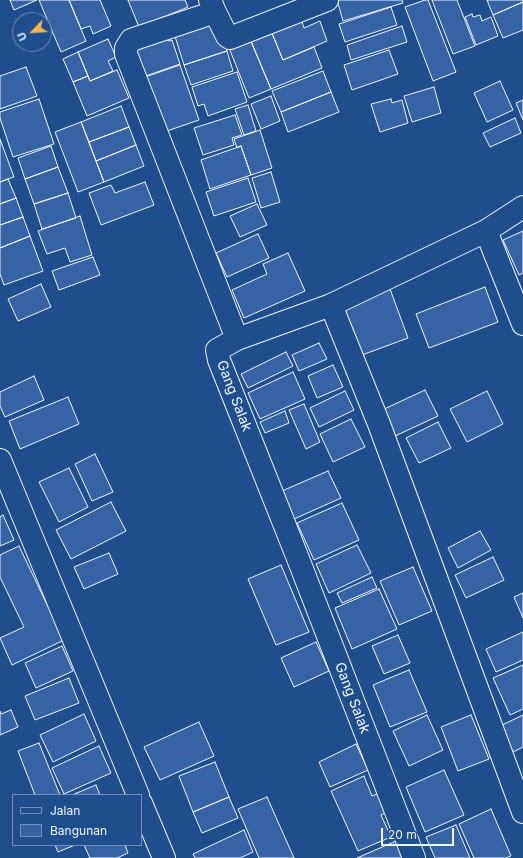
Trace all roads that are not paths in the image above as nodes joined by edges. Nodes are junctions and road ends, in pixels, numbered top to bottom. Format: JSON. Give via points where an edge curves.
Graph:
{"nodes":[{"id":1,"x":327,"y":0,"type":"edge"},
{"id":2,"x":213,"y":6,"type":"edge"},
{"id":3,"x":523,"y":207,"type":"edge"},
{"id":4,"x":486,"y":231,"type":"junction"},
{"id":5,"x":331,"y":305,"type":"junction"},
{"id":6,"x":523,"y":324,"type":"edge"},
{"id":7,"x":237,"y":339,"type":"junction"},
{"id":8,"x":0,"y":460,"type":"edge"},
{"id":9,"x":138,"y":794,"type":"edge"},
{"id":10,"x":142,"y":805,"type":"edge"},
{"id":11,"x":523,"y":812,"type":"edge"},
{"id":12,"x":164,"y":858,"type":"edge"},
{"id":13,"x":414,"y":858,"type":"edge"}],
"edges":[{"from":1,"to":2,"type":"street","via":[[230,38]]},
{"from":2,"to":7,"type":"street","name":"Gang Salak","via":[[130,40],[126,54]]},
{"from":3,"to":4,"type":"street"},
{"from":4,"to":5,"type":"street"},
{"from":4,"to":6,"type":"street"},
{"from":5,"to":7,"type":"street"},
{"from":5,"to":11,"type":"street","via":[[382,432]]},
{"from":7,"to":13,"type":"street","name":"Gang Salak","via":[[217,350],[218,360]]},
{"from":8,"to":9,"type":"street"},
{"from":10,"to":12,"type":"street"}]}
